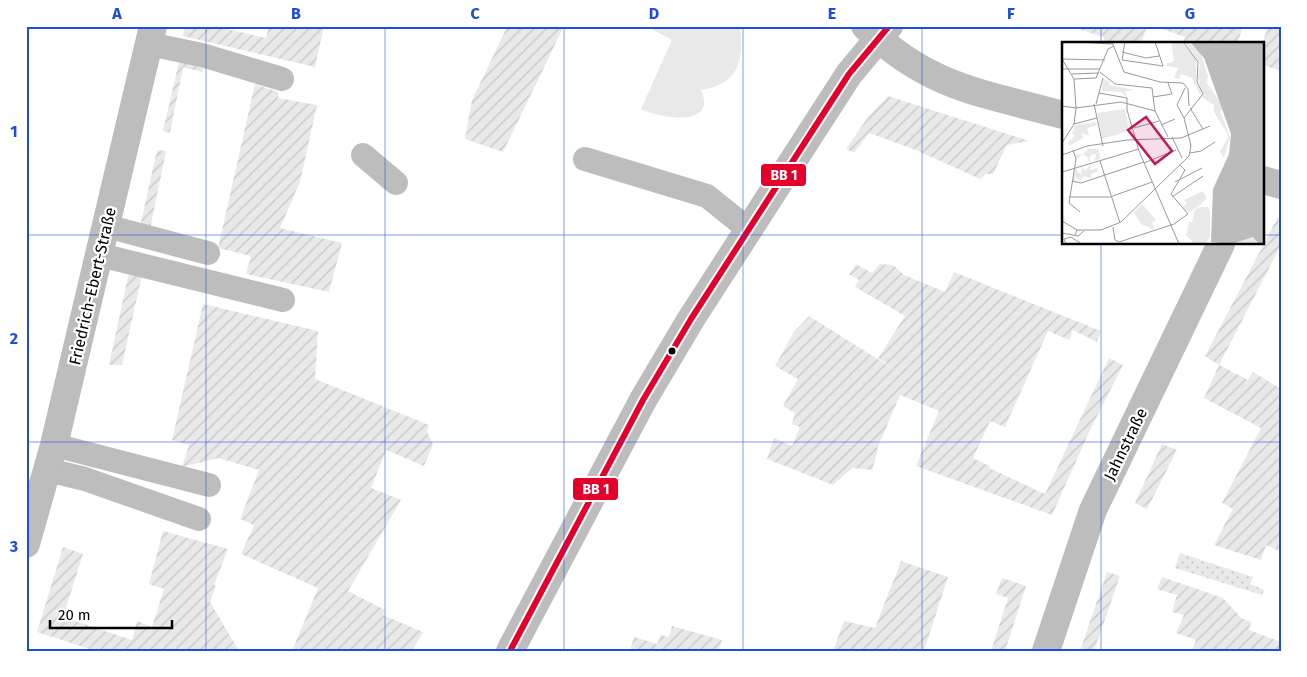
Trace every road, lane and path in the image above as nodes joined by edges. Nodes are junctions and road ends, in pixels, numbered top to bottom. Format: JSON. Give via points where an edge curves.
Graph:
{"nodes":[{"id":1,"x":877,"y":30,"type":"edge"},
{"id":2,"x":151,"y":35,"type":"edge"},
{"id":3,"x":282,"y":79,"type":"dead end"},
{"id":4,"x":1062,"y":115,"type":"edge"},
{"id":5,"x":363,"y":155,"type":"dead end"},
{"id":6,"x":585,"y":159,"type":"dead end"},
{"id":7,"x":1264,"y":180,"type":"edge"},
{"id":8,"x":396,"y":183,"type":"dead end"},
{"id":9,"x":1281,"y":185,"type":"edge"},
{"id":10,"x":106,"y":226,"type":"junction"},
{"id":11,"x":748,"y":229,"type":"junction"},
{"id":12,"x":1221,"y":245,"type":"edge"},
{"id":13,"x":208,"y":253,"type":"dead end"},
{"id":14,"x":100,"y":255,"type":"junction"},
{"id":15,"x":283,"y":300,"type":"dead end"},
{"id":16,"x":51,"y":458,"type":"junction"},
{"id":17,"x":209,"y":485,"type":"dead end"},
{"id":18,"x":200,"y":519,"type":"dead end"},
{"id":19,"x":26,"y":544,"type":"edge"},
{"id":20,"x":510,"y":651,"type":"edge"},
{"id":21,"x":1046,"y":651,"type":"edge"}],
"edges":[{"from":1,"to":4,"type":"street","via":[[910,63],[943,81],[992,98]]},
{"from":1,"to":11,"type":"street"},
{"from":2,"to":3,"type":"lane","via":[[202,55]]},
{"from":2,"to":10,"type":"street","name":"Friedrich-Ebert-Straße"},
{"from":5,"to":8,"type":"lane"},
{"from":6,"to":11,"type":"lane","via":[[706,196]]},
{"from":7,"to":9,"type":"street"},
{"from":10,"to":13,"type":"lane"},
{"from":10,"to":14,"type":"street","name":"Friedrich-Ebert-Straße"},
{"from":11,"to":20,"type":"street","via":[[644,400]]},
{"from":12,"to":21,"type":"street","name":"Jahnstraße","via":[[1093,510]]},
{"from":14,"to":15,"type":"lane"},
{"from":14,"to":16,"type":"street","name":"Friedrich-Ebert-Straße"},
{"from":16,"to":17,"type":"lane"},
{"from":16,"to":18,"type":"lane","via":[[85,479]]},
{"from":16,"to":19,"type":"street","name":"Friedrich-Ebert-Straße"}]}
